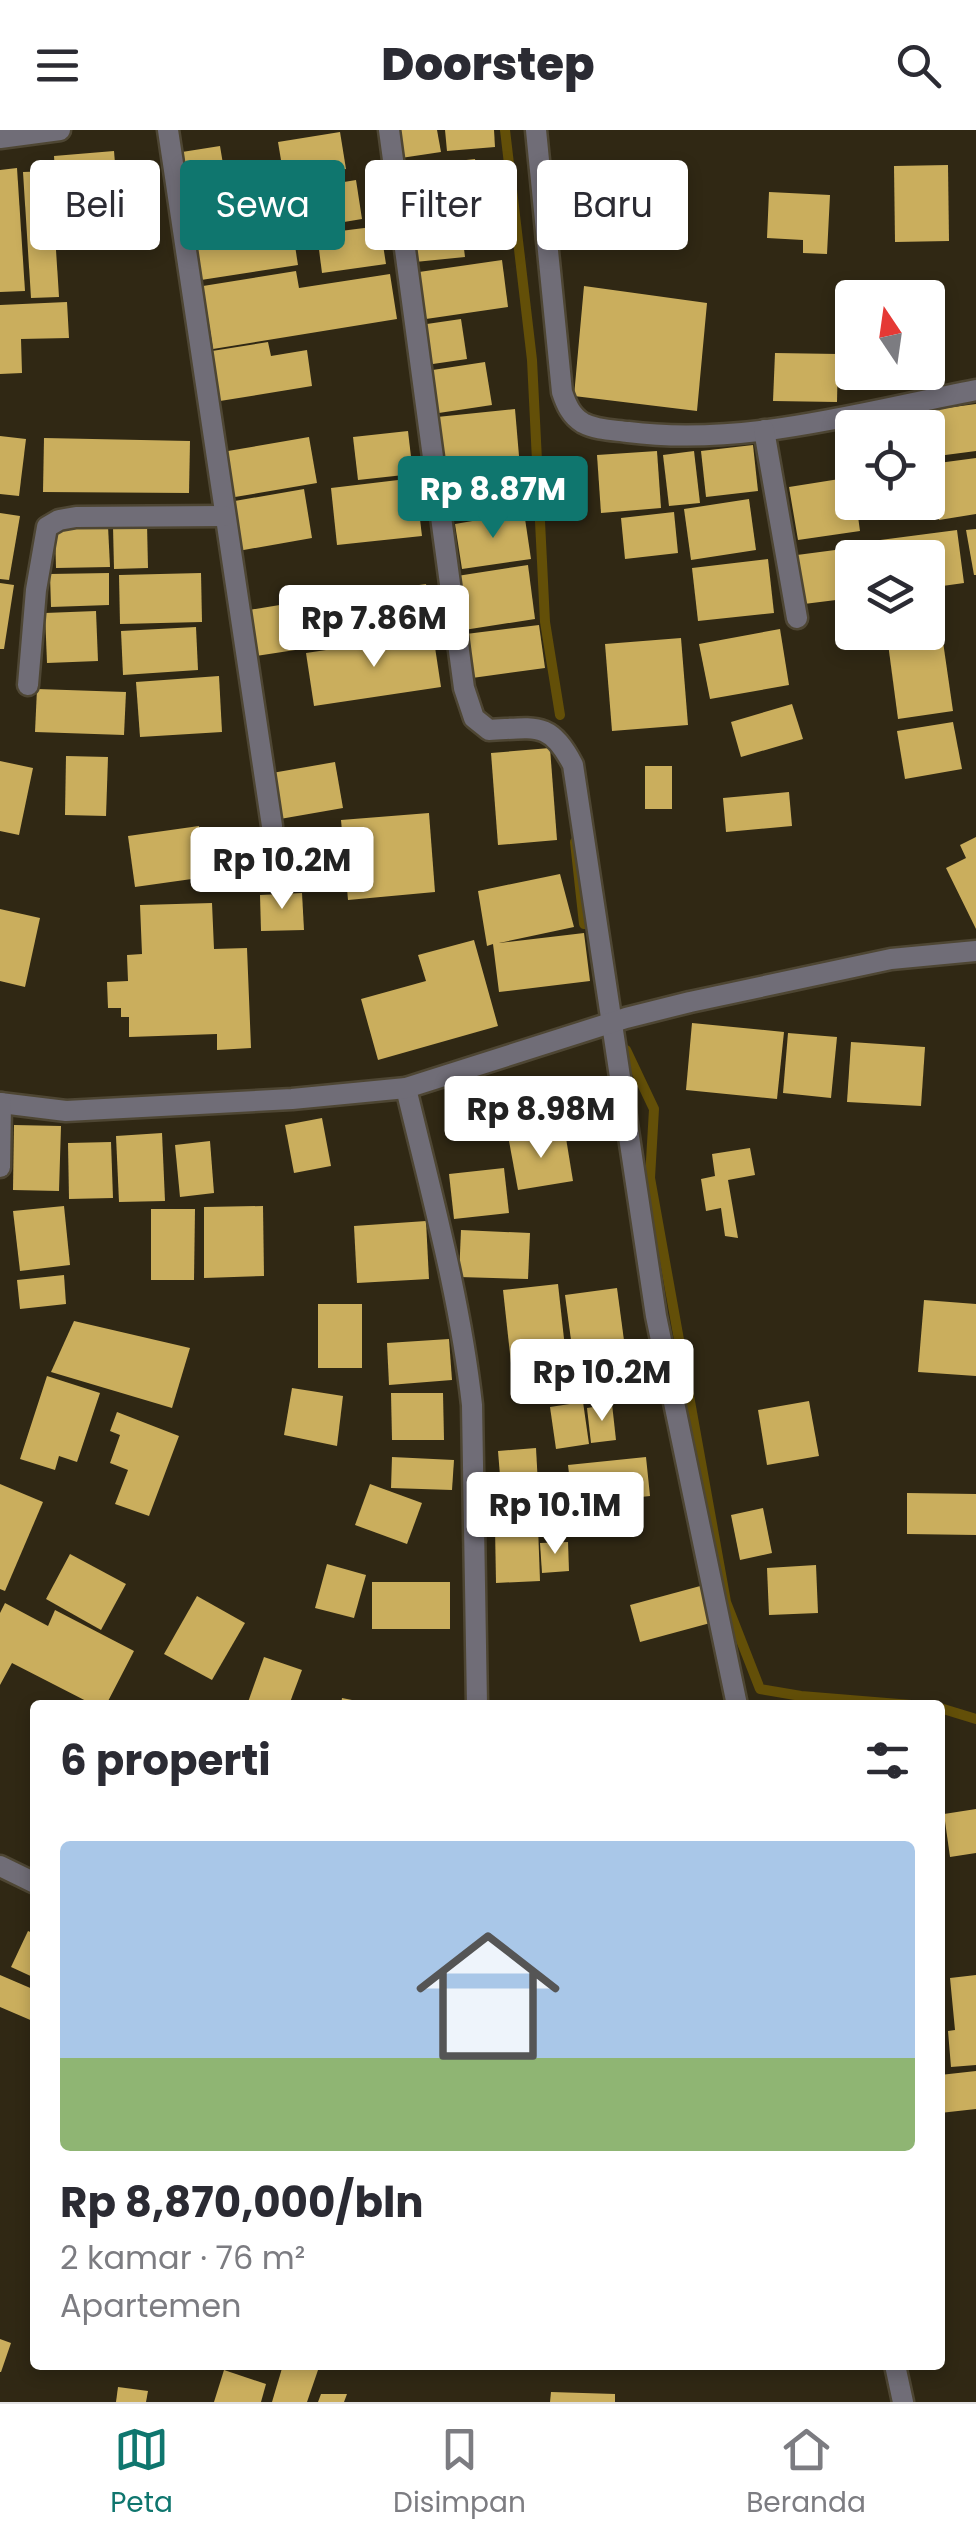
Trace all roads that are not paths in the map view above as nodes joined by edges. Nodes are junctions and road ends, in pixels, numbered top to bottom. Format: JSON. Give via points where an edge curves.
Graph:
{"nodes":[{"id":1,"x":60,"y":130,"type":"edge"},
{"id":2,"x":168,"y":130,"type":"edge"},
{"id":3,"x":389,"y":130,"type":"edge"},
{"id":4,"x":536,"y":130,"type":"edge"},
{"id":5,"x":0,"y":138,"type":"edge"},
{"id":6,"x":976,"y":390,"type":"edge"},
{"id":7,"x":764,"y":430,"type":"junction"},
{"id":8,"x":224,"y":516,"type":"junction"},
{"id":9,"x":797,"y":618,"type":"dead end"},
{"id":10,"x":28,"y":685,"type":"dead end"},
{"id":11,"x":272,"y":826,"type":"dead end"},
{"id":12,"x":976,"y":950,"type":"edge"},
{"id":13,"x":620,"y":1022,"type":"junction"},
{"id":14,"x":406,"y":1088,"type":"junction"},
{"id":15,"x":0,"y":1103,"type":"edge"},
{"id":16,"x":0,"y":1166,"type":"edge"},
{"id":17,"x":477,"y":1700,"type":"edge"},
{"id":18,"x":736,"y":1700,"type":"edge"},
{"id":19,"x":0,"y":1866,"type":"edge"},
{"id":20,"x":30,"y":1881,"type":"edge"},
{"id":21,"x":897,"y":2370,"type":"edge"},
{"id":22,"x":903,"y":2402,"type":"edge"}],
"edges":[{"from":1,"to":5,"type":"street"},
{"from":2,"to":8,"type":"street"},
{"from":3,"to":13,"type":"street","via":[[464,688],[474,718],[489,730],[541,730],[559,738],[572,765]]},
{"from":4,"to":7,"type":"street","via":[[568,408],[598,428],[660,436]]},
{"from":6,"to":7,"type":"street"},
{"from":7,"to":9,"type":"street"},
{"from":8,"to":10,"type":"street","via":[[76,517],[47,527]]},
{"from":8,"to":11,"type":"street"},
{"from":12,"to":13,"type":"street","via":[[892,959]]},
{"from":13,"to":14,"type":"street"},
{"from":13,"to":18,"type":"street","via":[[656,1316]]},
{"from":14,"to":15,"type":"street","via":[[66,1110]]},
{"from":14,"to":17,"type":"street","via":[[467,1358]]},
{"from":15,"to":16,"type":"street"},
{"from":19,"to":20,"type":"street"},
{"from":21,"to":22,"type":"street"}]}
